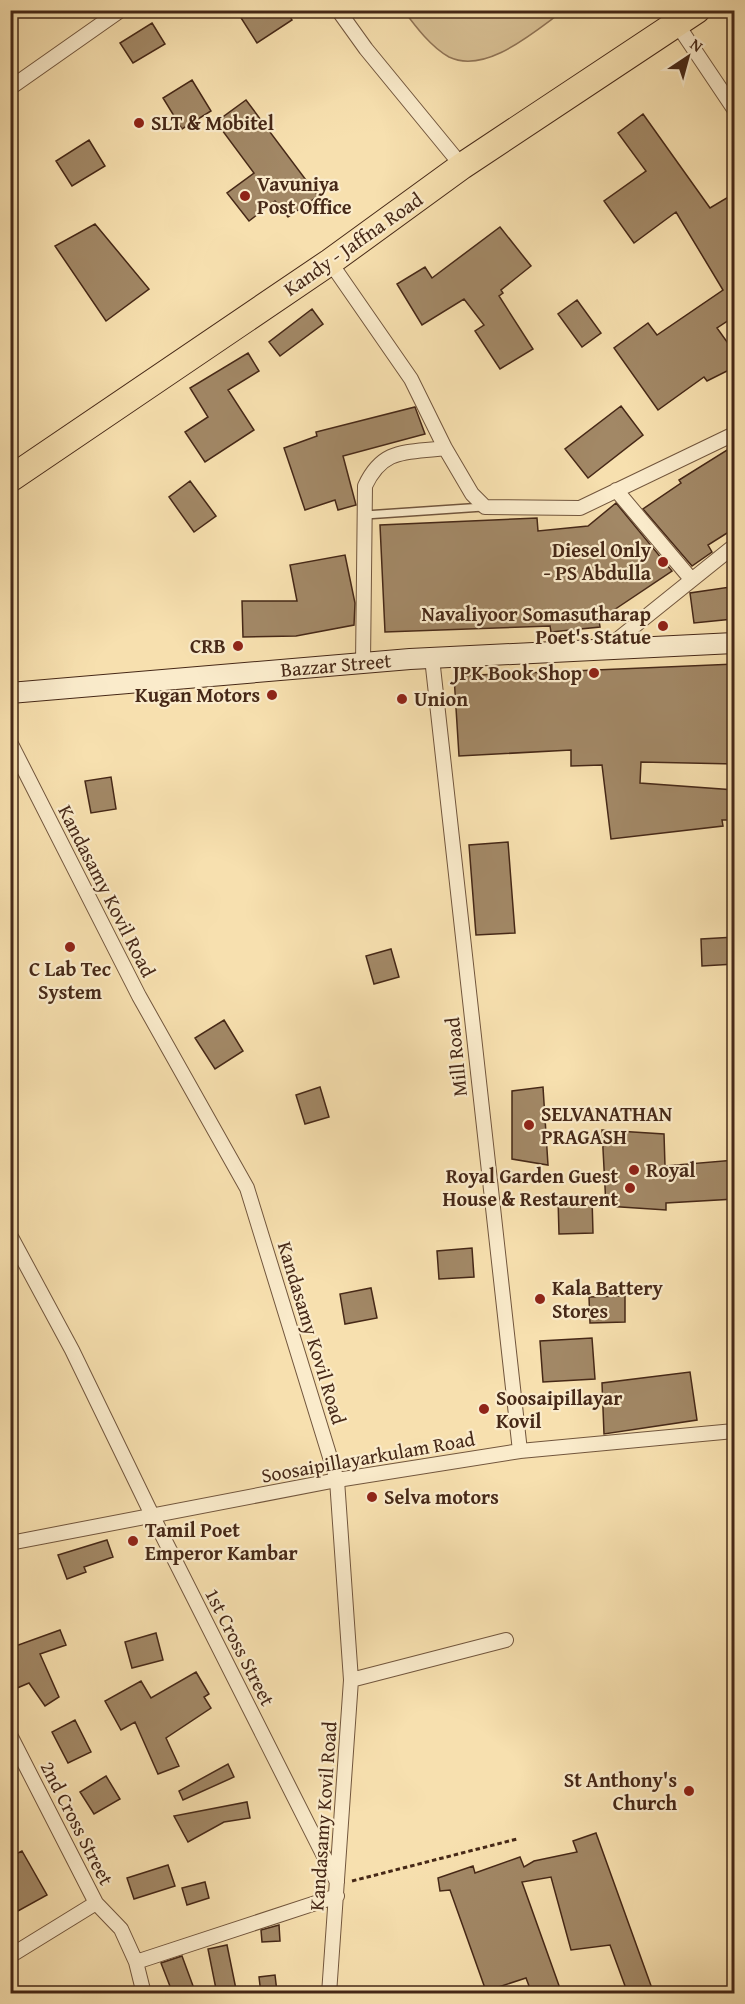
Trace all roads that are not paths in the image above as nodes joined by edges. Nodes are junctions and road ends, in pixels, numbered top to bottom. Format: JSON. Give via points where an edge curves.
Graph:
{"nodes":[{"id":1,"x":121,"y":10,"type":"edge"},
{"id":2,"x":338,"y":10,"type":"edge"},
{"id":3,"x":687,"y":17,"type":"edge"},
{"id":4,"x":10,"y":88,"type":"edge"},
{"id":5,"x":735,"y":109,"type":"edge"},
{"id":6,"x":462,"y":166,"type":"junction"},
{"id":7,"x":330,"y":262,"type":"junction"},
{"id":8,"x":735,"y":434,"type":"edge"},
{"id":9,"x":445,"y":448,"type":"junction"},
{"id":10,"x":10,"y":479,"type":"edge"},
{"id":11,"x":616,"y":490,"type":"junction"},
{"id":12,"x":485,"y":507,"type":"junction"},
{"id":13,"x":365,"y":515,"type":"junction"},
{"id":14,"x":735,"y":546,"type":"edge"},
{"id":15,"x":691,"y":579,"type":"junction"},
{"id":16,"x":735,"y":644,"type":"edge"},
{"id":17,"x":608,"y":648,"type":"junction"},
{"id":18,"x":432,"y":658,"type":"junction"},
{"id":19,"x":363,"y":663,"type":"junction"},
{"id":20,"x":10,"y":693,"type":"edge"},
{"id":21,"x":10,"y":742,"type":"edge"},
{"id":22,"x":10,"y":1235,"type":"edge"},
{"id":23,"x":735,"y":1431,"type":"edge"},
{"id":24,"x":519,"y":1451,"type":"junction"},
{"id":25,"x":337,"y":1480,"type":"junction"},
{"id":26,"x":152,"y":1515,"type":"junction"},
{"id":27,"x":10,"y":1543,"type":"edge"},
{"id":28,"x":506,"y":1640,"type":"dead end"},
{"id":29,"x":351,"y":1680,"type":"junction"},
{"id":30,"x":10,"y":1735,"type":"edge"},
{"id":31,"x":338,"y":1890,"type":"junction"},
{"id":32,"x":96,"y":1903,"type":"junction"},
{"id":33,"x":10,"y":1956,"type":"edge"},
{"id":34,"x":136,"y":1962,"type":"junction"},
{"id":35,"x":144,"y":1994,"type":"edge"},
{"id":36,"x":329,"y":1994,"type":"edge"}],
"edges":[{"from":1,"to":4,"type":"street"},
{"from":2,"to":6,"type":"street"},
{"from":3,"to":5,"type":"street"},
{"from":3,"to":6,"type":"highway","name":"Kandy - Jaffna Road"},
{"from":6,"to":7,"type":"highway","name":"Kandy - Jaffna Road"},
{"from":7,"to":9,"type":"street","via":[[411,379]]},
{"from":7,"to":10,"type":"highway","name":"Kandy - Jaffna Road"},
{"from":8,"to":11,"type":"street"},
{"from":9,"to":12,"type":"street","via":[[472,494]]},
{"from":9,"to":13,"type":"street","via":[[389,456],[373,468],[365,486]]},
{"from":11,"to":12,"type":"street","via":[[580,508]]},
{"from":11,"to":15,"type":"street"},
{"from":12,"to":13,"type":"lane"},
{"from":13,"to":19,"type":"street"},
{"from":14,"to":15,"type":"street"},
{"from":15,"to":17,"type":"street"},
{"from":16,"to":17,"type":"main road","name":"Bazzar Street"},
{"from":17,"to":18,"type":"main road","name":"Bazzar Street"},
{"from":18,"to":19,"type":"main road","name":"Bazzar Street"},
{"from":18,"to":24,"type":"street","name":"Mill Road"},
{"from":19,"to":20,"type":"main road","name":"Bazzar Street"},
{"from":21,"to":25,"type":"street","name":"Kandasamy Kovil Road","via":[[139,996],[247,1188]]},
{"from":22,"to":26,"type":"street","name":"1st Cross Street","via":[[72,1350]]},
{"from":23,"to":24,"type":"street","name":"Soosaipillayarkulam Road"},
{"from":24,"to":25,"type":"street","name":"Soosaipillayarkulam Road"},
{"from":25,"to":26,"type":"street","name":"Soosaipillayarkulam Road"},
{"from":25,"to":29,"type":"street","name":"Kandasamy Kovil Road"},
{"from":26,"to":27,"type":"street","name":"Soosaipillayarkulam Road"},
{"from":26,"to":31,"type":"street","name":"1st Cross Street"},
{"from":28,"to":29,"type":"street"},
{"from":29,"to":31,"type":"street","name":"Kandasamy Kovil Road"},
{"from":30,"to":32,"type":"street","name":"2nd Cross Street"},
{"from":31,"to":34,"type":"street"},
{"from":31,"to":36,"type":"street","name":"Kandasamy Kovil Road"},
{"from":32,"to":33,"type":"street","name":"2nd Cross Street"},
{"from":32,"to":34,"type":"street","via":[[121,1929]]},
{"from":34,"to":35,"type":"street"}]}
